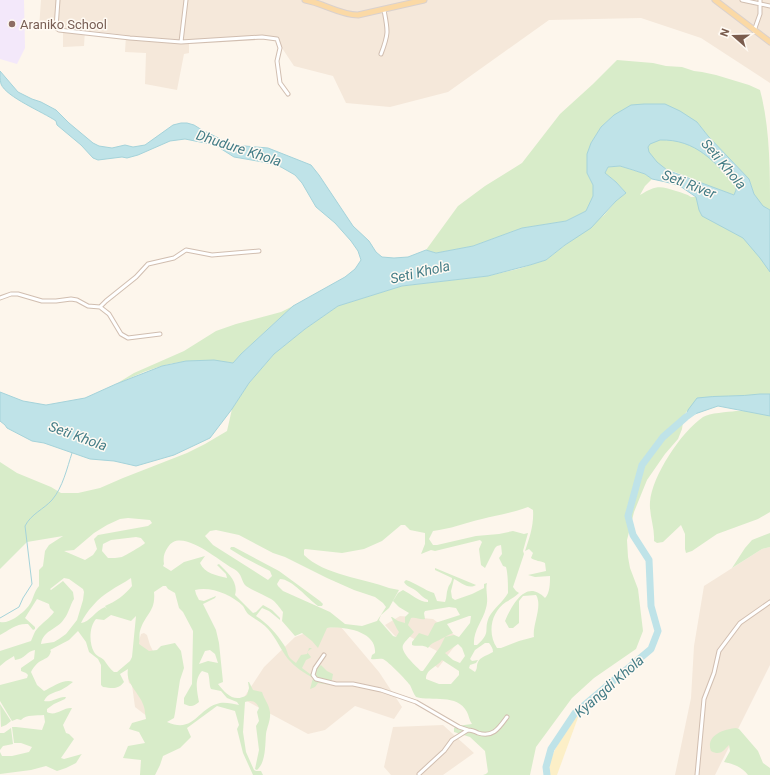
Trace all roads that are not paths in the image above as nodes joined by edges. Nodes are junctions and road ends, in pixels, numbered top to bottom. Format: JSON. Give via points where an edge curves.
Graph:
{"nodes":[{"id":1,"x":58,"y":0,"type":"edge"},
{"id":2,"x":186,"y":0,"type":"edge"},
{"id":3,"x":305,"y":0,"type":"edge"},
{"id":4,"x":424,"y":0,"type":"edge"},
{"id":5,"x":715,"y":0,"type":"edge"},
{"id":6,"x":742,"y":0,"type":"edge"},
{"id":7,"x":760,"y":0,"type":"edge"},
{"id":8,"x":760,"y":4,"type":"junction"},
{"id":9,"x":770,"y":6,"type":"edge"},
{"id":10,"x":384,"y":10,"type":"junction"},
{"id":11,"x":754,"y":31,"type":"junction"},
{"id":12,"x":181,"y":42,"type":"junction"},
{"id":13,"x":770,"y":42,"type":"edge"},
{"id":14,"x":381,"y":54,"type":"dead end"},
{"id":15,"x":288,"y":94,"type":"dead end"},
{"id":16,"x":259,"y":251,"type":"dead end"},
{"id":17,"x":0,"y":298,"type":"edge"},
{"id":18,"x":100,"y":307,"type":"junction"},
{"id":19,"x":160,"y":334,"type":"dead end"},
{"id":20,"x":770,"y":602,"type":"edge"},
{"id":21,"x":324,"y":655,"type":"dead end"},
{"id":22,"x":507,"y":717,"type":"dead end"},
{"id":23,"x":468,"y":730,"type":"junction"},
{"id":24,"x":419,"y":774,"type":"dead end"},
{"id":25,"x":697,"y":775,"type":"edge"}],
"edges":[{"from":1,"to":12,"type":"street","via":[[56,28],[59,30]]},
{"from":2,"to":12,"type":"street"},
{"from":3,"to":10,"type":"main road","via":[[348,14]]},
{"from":4,"to":10,"type":"main road"},
{"from":5,"to":11,"type":"main road"},
{"from":6,"to":8,"type":"street"},
{"from":7,"to":8,"type":"street"},
{"from":8,"to":9,"type":"street"},
{"from":8,"to":11,"type":"street","via":[[760,14]]},
{"from":10,"to":14,"type":"street","via":[[388,37]]},
{"from":11,"to":13,"type":"main road"},
{"from":12,"to":15,"type":"street","via":[[262,37],[278,39],[280,48],[277,62],[280,83]]},
{"from":16,"to":18,"type":"street","via":[[212,255],[186,250],[174,258],[148,264]]},
{"from":17,"to":18,"type":"street","via":[[18,294],[42,301],[71,299],[88,306]]},
{"from":18,"to":19,"type":"street","via":[[109,314],[121,334],[128,338]]},
{"from":20,"to":25,"type":"street","via":[[740,623],[719,651],[704,699]]},
{"from":21,"to":23,"type":"street","via":[[315,668],[316,679],[381,690],[416,702]]},
{"from":22,"to":23,"type":"street","via":[[494,733]]},
{"from":23,"to":24,"type":"street","via":[[452,740]]}]}
